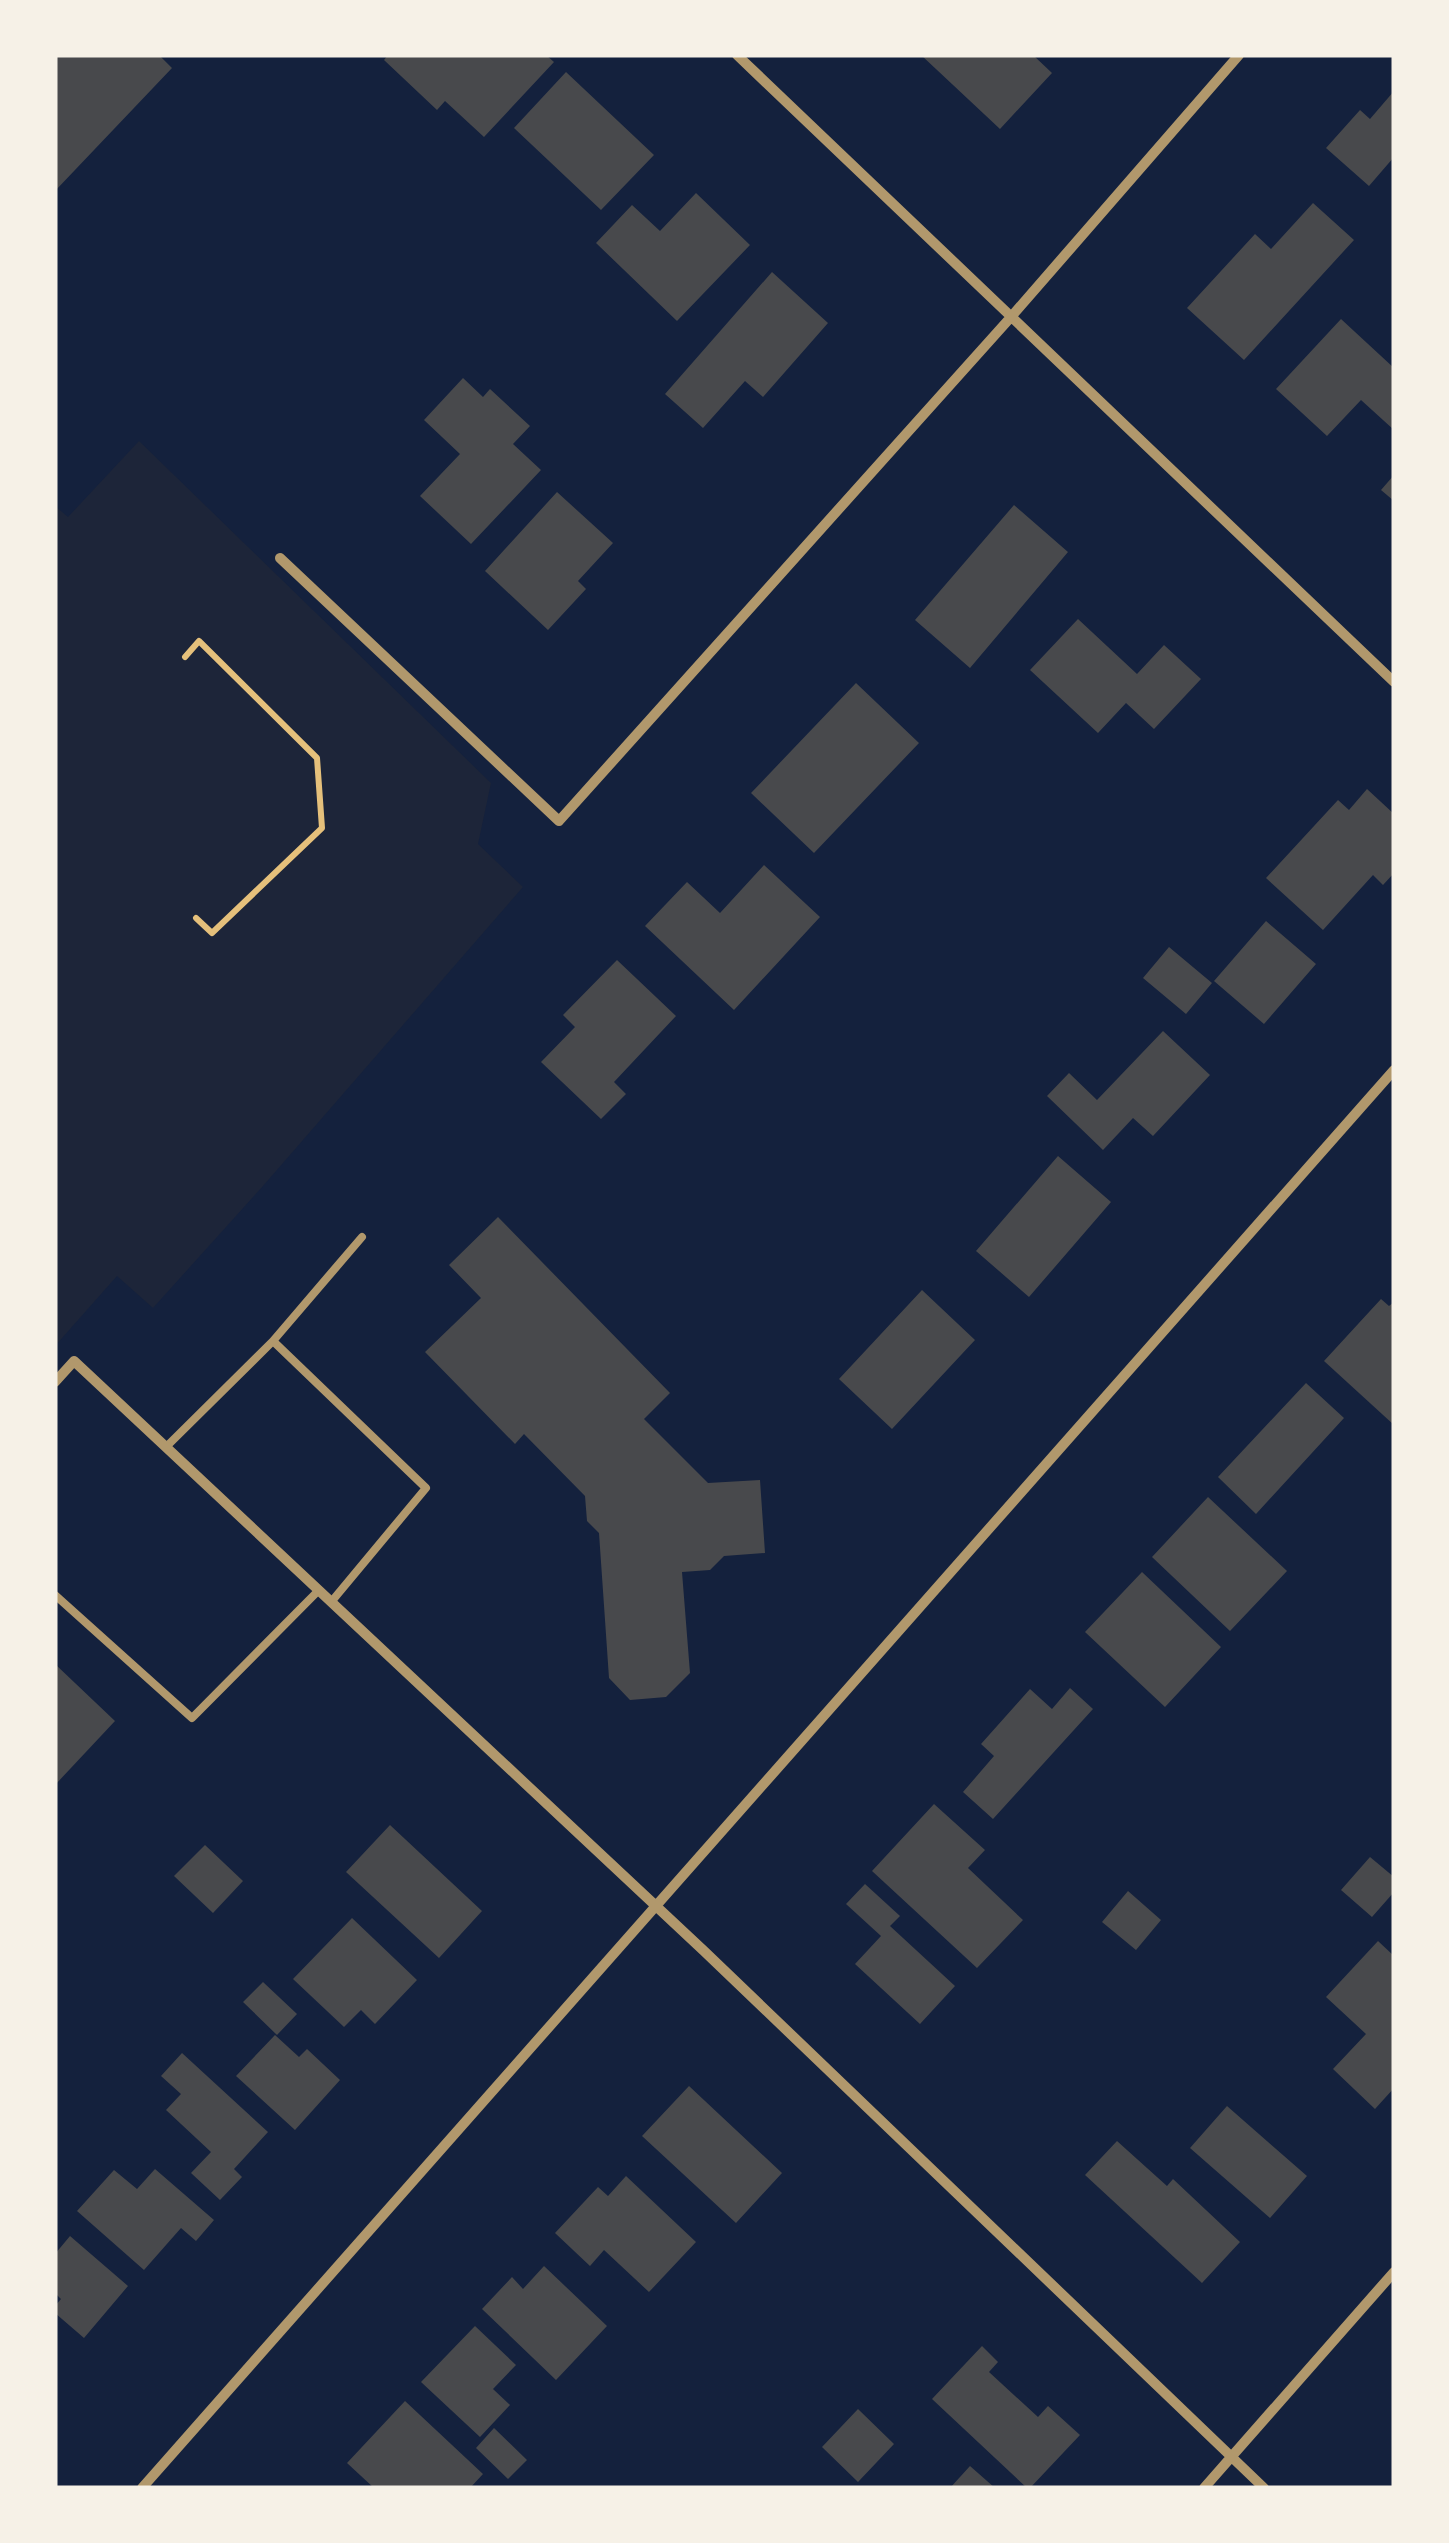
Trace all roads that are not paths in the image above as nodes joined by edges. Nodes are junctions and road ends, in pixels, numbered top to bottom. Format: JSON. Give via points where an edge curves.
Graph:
{"nodes":[{"id":1,"x":737,"y":55,"type":"edge"},
{"id":2,"x":1239,"y":55,"type":"edge"},
{"id":3,"x":1011,"y":317,"type":"junction"},
{"id":4,"x":280,"y":558,"type":"dead end"},
{"id":5,"x":1394,"y":682,"type":"edge"},
{"id":6,"x":1394,"y":1070,"type":"edge"},
{"id":7,"x":362,"y":1238,"type":"dead end"},
{"id":8,"x":272,"y":1341,"type":"junction"},
{"id":9,"x":55,"y":1382,"type":"edge"},
{"id":10,"x":166,"y":1447,"type":"junction"},
{"id":11,"x":319,"y":1590,"type":"junction"},
{"id":12,"x":55,"y":1595,"type":"edge"},
{"id":13,"x":332,"y":1602,"type":"junction"},
{"id":14,"x":656,"y":1906,"type":"junction"},
{"id":15,"x":1394,"y":2272,"type":"edge"},
{"id":16,"x":1232,"y":2457,"type":"junction"},
{"id":17,"x":142,"y":2488,"type":"edge"},
{"id":18,"x":1204,"y":2488,"type":"edge"},
{"id":19,"x":1264,"y":2488,"type":"edge"}],
"edges":[{"from":1,"to":3,"type":"street"},
{"from":2,"to":3,"type":"street"},
{"from":3,"to":4,"type":"street","via":[[560,821]]},
{"from":3,"to":5,"type":"street"},
{"from":6,"to":14,"type":"street"},
{"from":7,"to":8,"type":"lane"},
{"from":8,"to":10,"type":"lane"},
{"from":8,"to":13,"type":"lane","via":[[426,1488]]},
{"from":9,"to":10,"type":"street","via":[[74,1361]]},
{"from":10,"to":11,"type":"street"},
{"from":11,"to":12,"type":"lane","via":[[192,1718]]},
{"from":11,"to":13,"type":"street"},
{"from":13,"to":14,"type":"street"},
{"from":14,"to":16,"type":"street"},
{"from":14,"to":17,"type":"street"},
{"from":15,"to":16,"type":"street"},
{"from":16,"to":18,"type":"street"},
{"from":16,"to":19,"type":"street"}]}
